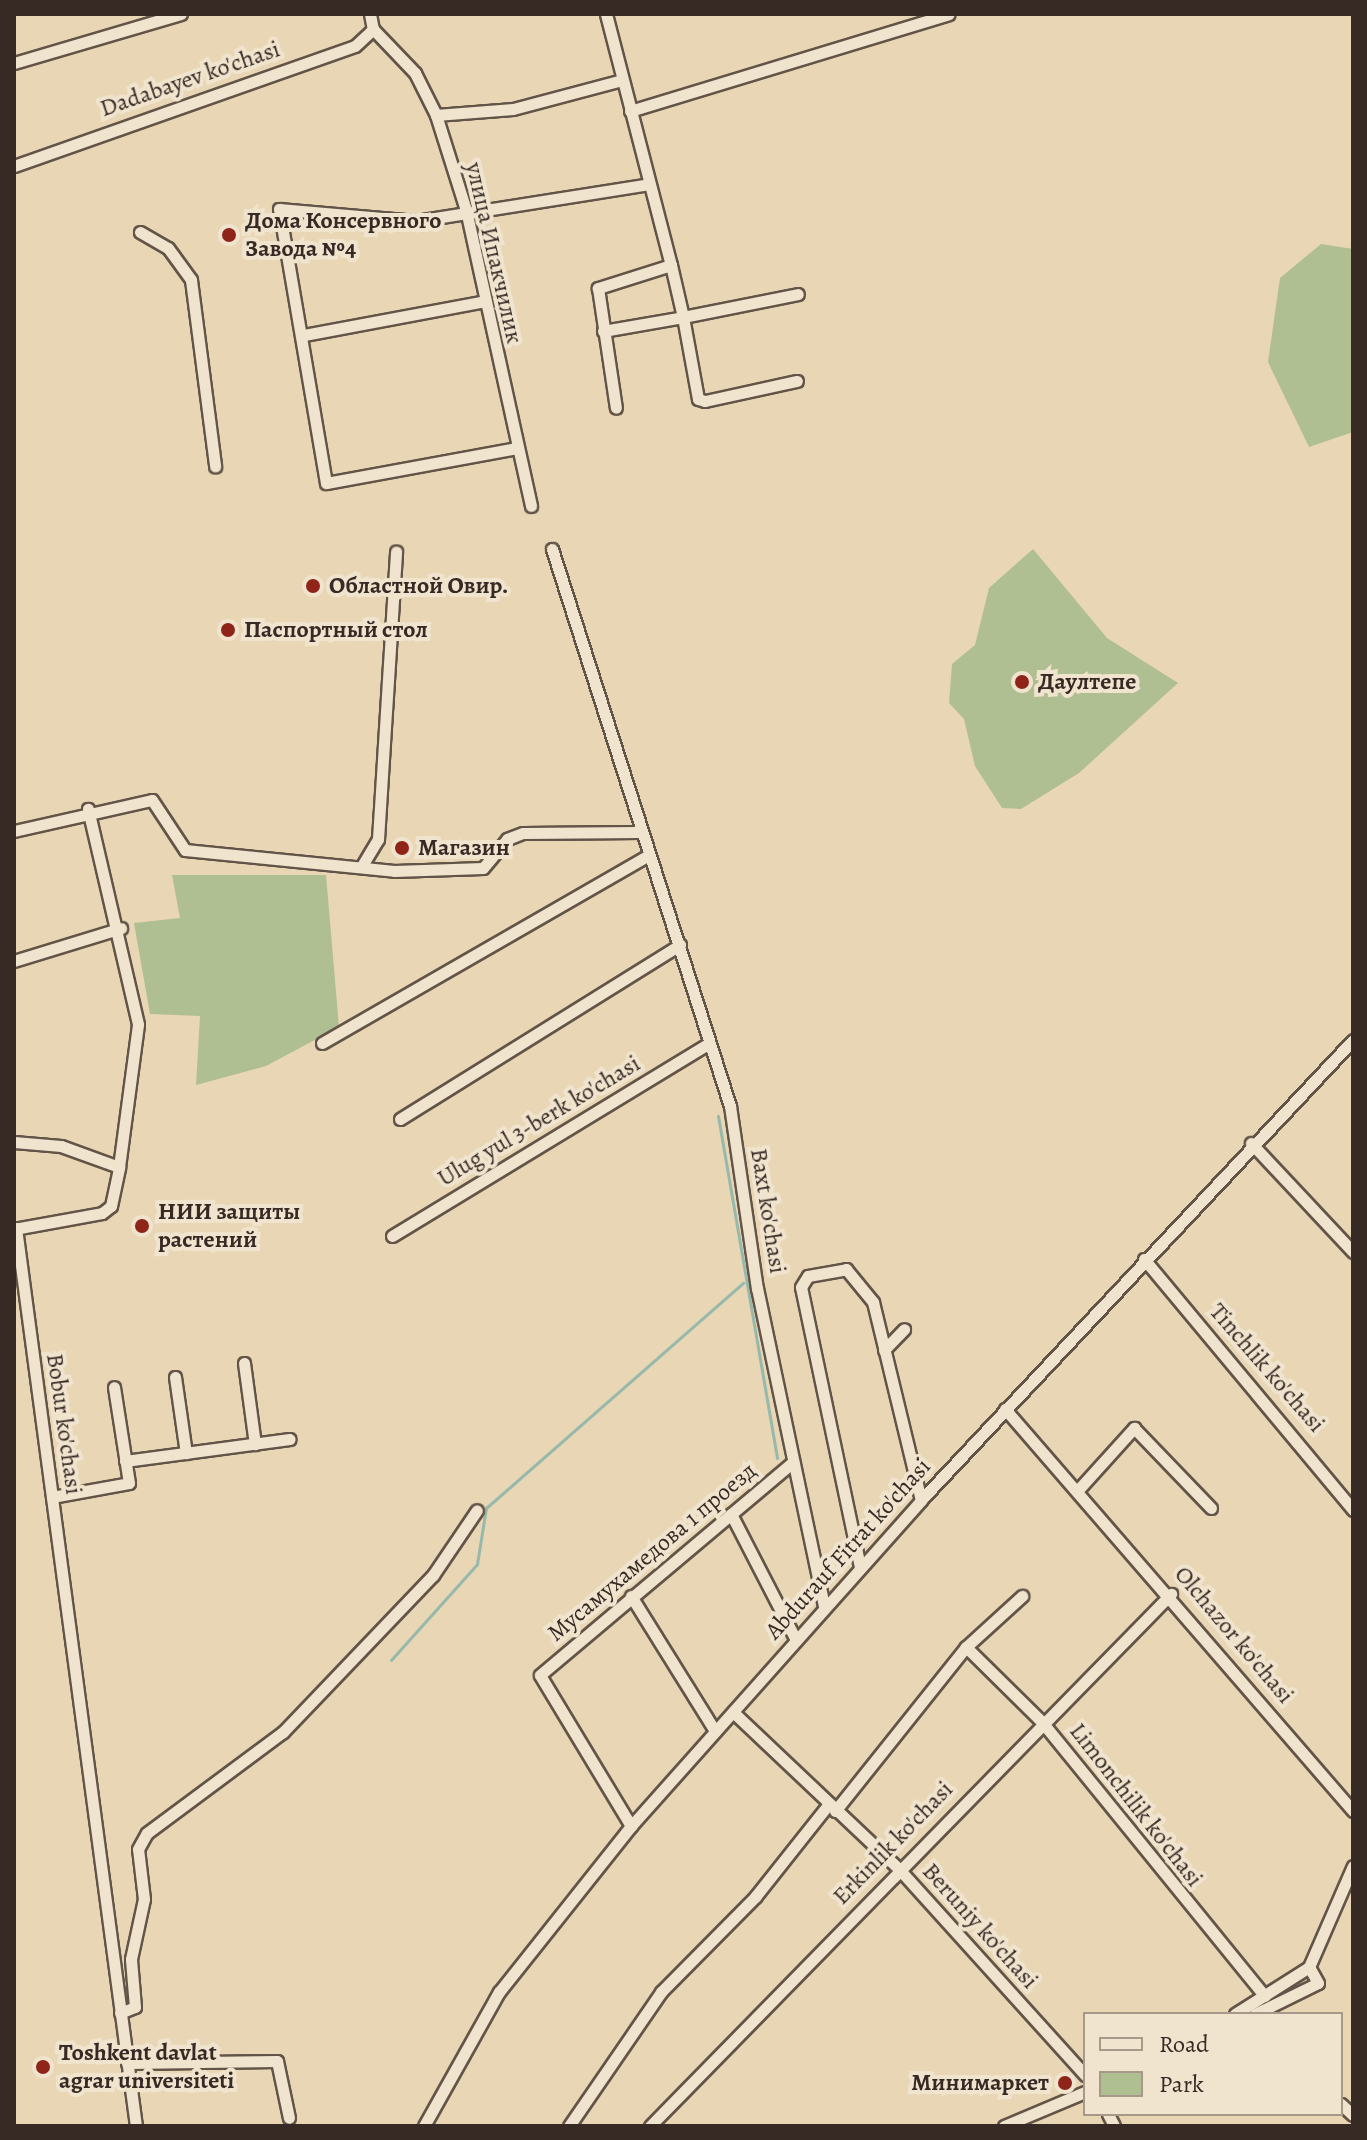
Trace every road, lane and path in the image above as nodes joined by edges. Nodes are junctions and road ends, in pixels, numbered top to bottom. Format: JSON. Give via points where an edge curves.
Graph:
{"nodes":[{"id":1,"x":181,"y":14,"type":"edge"},
{"id":2,"x":370,"y":14,"type":"edge"},
{"id":3,"x":606,"y":14,"type":"edge"},
{"id":4,"x":949,"y":14,"type":"edge"},
{"id":5,"x":373,"y":29,"type":"junction"},
{"id":6,"x":14,"y":63,"type":"edge"},
{"id":7,"x":622,"y":80,"type":"junction"},
{"id":8,"x":630,"y":111,"type":"junction"},
{"id":9,"x":436,"y":115,"type":"junction"},
{"id":10,"x":14,"y":166,"type":"edge"},
{"id":11,"x":649,"y":184,"type":"junction"},
{"id":12,"x":466,"y":210,"type":"junction"},
{"id":13,"x":140,"y":232,"type":"dead end"},
{"id":14,"x":671,"y":265,"type":"junction"},
{"id":15,"x":798,"y":294,"type":"dead end"},
{"id":16,"x":485,"y":301,"type":"junction"},
{"id":17,"x":683,"y":317,"type":"junction"},
{"id":18,"x":603,"y":331,"type":"junction"},
{"id":19,"x":304,"y":335,"type":"junction"},
{"id":20,"x":797,"y":381,"type":"dead end"},
{"id":21,"x":616,"y":408,"type":"dead end"},
{"id":22,"x":517,"y":448,"type":"junction"},
{"id":23,"x":215,"y":466,"type":"dead end"},
{"id":24,"x":531,"y":506,"type":"dead end"},
{"id":25,"x":552,"y":549,"type":"dead end"},
{"id":26,"x":396,"y":552,"type":"dead end"},
{"id":27,"x":88,"y":809,"type":"junction"},
{"id":28,"x":14,"y":831,"type":"edge"},
{"id":29,"x":639,"y":832,"type":"junction"},
{"id":30,"x":647,"y":856,"type":"junction"},
{"id":31,"x":363,"y":864,"type":"junction"},
{"id":32,"x":121,"y":928,"type":"junction"},
{"id":33,"x":680,"y":945,"type":"junction"},
{"id":34,"x":14,"y":961,"type":"edge"},
{"id":35,"x":1353,"y":1040,"type":"edge"},
{"id":36,"x":322,"y":1043,"type":"dead end"},
{"id":37,"x":709,"y":1043,"type":"junction"},
{"id":38,"x":400,"y":1119,"type":"dead end"},
{"id":39,"x":14,"y":1142,"type":"edge"},
{"id":40,"x":1251,"y":1143,"type":"junction"},
{"id":41,"x":119,"y":1167,"type":"junction"},
{"id":42,"x":15,"y":1228,"type":"edge"},
{"id":43,"x":392,"y":1236,"type":"dead end"},
{"id":44,"x":1353,"y":1252,"type":"edge"},
{"id":45,"x":1144,"y":1259,"type":"junction"},
{"id":46,"x":904,"y":1329,"type":"dead end"},
{"id":47,"x":884,"y":1350,"type":"junction"},
{"id":48,"x":244,"y":1363,"type":"dead end"},
{"id":49,"x":175,"y":1377,"type":"dead end"},
{"id":50,"x":114,"y":1387,"type":"dead end"},
{"id":51,"x":1005,"y":1409,"type":"junction"},
{"id":52,"x":290,"y":1439,"type":"dead end"},
{"id":53,"x":255,"y":1444,"type":"junction"},
{"id":54,"x":186,"y":1453,"type":"junction"},
{"id":55,"x":125,"y":1461,"type":"junction"},
{"id":56,"x":793,"y":1462,"type":"junction"},
{"id":57,"x":1078,"y":1490,"type":"junction"},
{"id":58,"x":52,"y":1497,"type":"junction"},
{"id":59,"x":921,"y":1500,"type":"junction"},
{"id":60,"x":1211,"y":1508,"type":"dead end"},
{"id":61,"x":477,"y":1510,"type":"dead end"},
{"id":62,"x":1353,"y":1510,"type":"edge"},
{"id":63,"x":731,"y":1514,"type":"junction"},
{"id":64,"x":860,"y":1567,"type":"junction"},
{"id":65,"x":1171,"y":1594,"type":"junction"},
{"id":66,"x":631,"y":1596,"type":"junction"},
{"id":67,"x":1022,"y":1596,"type":"dead end"},
{"id":68,"x":824,"y":1605,"type":"junction"},
{"id":69,"x":796,"y":1640,"type":"junction"},
{"id":70,"x":966,"y":1647,"type":"junction"},
{"id":71,"x":733,"y":1712,"type":"junction"},
{"id":72,"x":1042,"y":1722,"type":"junction"},
{"id":73,"x":715,"y":1731,"type":"junction"},
{"id":74,"x":832,"y":1808,"type":"junction"},
{"id":75,"x":1353,"y":1811,"type":"edge"},
{"id":76,"x":631,"y":1826,"type":"junction"},
{"id":77,"x":1353,"y":1866,"type":"edge"},
{"id":78,"x":898,"y":1868,"type":"junction"},
{"id":79,"x":1349,"y":1883,"type":"edge"},
{"id":80,"x":1309,"y":1967,"type":"junction"},
{"id":81,"x":1265,"y":1996,"type":"junction"},
{"id":82,"x":1238,"y":2012,"type":"edge"},
{"id":83,"x":1259,"y":2012,"type":"edge"},
{"id":84,"x":120,"y":2013,"type":"junction"},
{"id":85,"x":127,"y":2063,"type":"junction"},
{"id":86,"x":1083,"y":2073,"type":"edge"},
{"id":87,"x":1083,"y":2093,"type":"edge"},
{"id":88,"x":289,"y":2118,"type":"dead end"},
{"id":89,"x":136,"y":2126,"type":"edge"},
{"id":90,"x":424,"y":2126,"type":"edge"},
{"id":91,"x":569,"y":2126,"type":"edge"},
{"id":92,"x":650,"y":2126,"type":"edge"},
{"id":93,"x":1004,"y":2126,"type":"edge"}],
"edges":[{"from":1,"to":6,"type":"street"},
{"from":2,"to":5,"type":"street"},
{"from":3,"to":7,"type":"street"},
{"from":4,"to":8,"type":"street"},
{"from":5,"to":9,"type":"street","name":"улица Ипакчилик","via":[[415,73]]},
{"from":5,"to":10,"type":"street","name":"Dadabayev ko'chasi","via":[[355,46]]},
{"from":7,"to":8,"type":"street"},
{"from":7,"to":9,"type":"street","via":[[513,109]]},
{"from":8,"to":11,"type":"street"},
{"from":9,"to":12,"type":"street","name":"улица Ипакчилик"},
{"from":11,"to":12,"type":"street"},
{"from":11,"to":14,"type":"street"},
{"from":12,"to":16,"type":"street","name":"улица Ипакчилик"},
{"from":12,"to":19,"type":"street","via":[[416,221],[279,209]]},
{"from":13,"to":23,"type":"street","via":[[168,248],[191,280]]},
{"from":14,"to":17,"type":"street"},
{"from":14,"to":18,"type":"street","via":[[598,288]]},
{"from":15,"to":17,"type":"street"},
{"from":16,"to":19,"type":"street"},
{"from":16,"to":22,"type":"street","name":"улица Ипакчилик"},
{"from":17,"to":18,"type":"street"},
{"from":17,"to":20,"type":"street","via":[[698,399]]},
{"from":18,"to":21,"type":"street"},
{"from":19,"to":22,"type":"street","via":[[326,483]]},
{"from":22,"to":24,"type":"street","name":"улица Ипакчилик"},
{"from":25,"to":29,"type":"street","name":"Baxt ko'chasi"},
{"from":26,"to":31,"type":"street","via":[[378,839]]},
{"from":27,"to":28,"type":"street"},
{"from":27,"to":31,"type":"street","via":[[152,800],[185,850]]},
{"from":27,"to":32,"type":"street","name":"Bobur ko'chasi"},
{"from":29,"to":30,"type":"street","name":"Baxt ko'chasi"},
{"from":29,"to":31,"type":"street","via":[[523,833],[507,839],[483,868],[394,871]]},
{"from":30,"to":33,"type":"street","name":"Baxt ko'chasi"},
{"from":30,"to":36,"type":"street"},
{"from":32,"to":34,"type":"street"},
{"from":32,"to":41,"type":"street","name":"Bobur ko'chasi","via":[[138,1024]]},
{"from":33,"to":37,"type":"street","name":"Baxt ko'chasi"},
{"from":33,"to":38,"type":"street"},
{"from":35,"to":40,"type":"street","name":"Abdurauf Fitrat ko'chasi"},
{"from":37,"to":43,"type":"street","name":"Ulug yul 3-berk ko'chasi"},
{"from":37,"to":56,"type":"street","name":"Baxt ko'chasi","via":[[730,1106]]},
{"from":39,"to":41,"type":"street","via":[[61,1146]]},
{"from":40,"to":44,"type":"street"},
{"from":40,"to":45,"type":"street","name":"Abdurauf Fitrat ko'chasi"},
{"from":41,"to":42,"type":"street","name":"Bobur ko'chasi","via":[[111,1206],[102,1213]]},
{"from":42,"to":58,"type":"street","name":"Bobur ko'chasi"},
{"from":45,"to":51,"type":"street","name":"Abdurauf Fitrat ko'chasi"},
{"from":45,"to":62,"type":"street","name":"Tinchlik ko'chasi"},
{"from":46,"to":47,"type":"street"},
{"from":47,"to":59,"type":"street"},
{"from":47,"to":64,"type":"street","via":[[873,1302],[846,1269],[802,1281]]},
{"from":48,"to":53,"type":"street"},
{"from":49,"to":54,"type":"street"},
{"from":50,"to":55,"type":"street"},
{"from":51,"to":57,"type":"street","name":"Olchazor ko'chasi"},
{"from":51,"to":59,"type":"street","name":"Abdurauf Fitrat ko'chasi"},
{"from":52,"to":53,"type":"street"},
{"from":53,"to":54,"type":"street"},
{"from":54,"to":55,"type":"street"},
{"from":55,"to":58,"type":"street","via":[[129,1483]]},
{"from":56,"to":63,"type":"street","name":"Мусамухамедова 1 проезд"},
{"from":56,"to":68,"type":"street","name":"Baxt ko'chasi"},
{"from":57,"to":60,"type":"street","via":[[1134,1428]]},
{"from":57,"to":65,"type":"street","name":"Olchazor ko'chasi"},
{"from":58,"to":84,"type":"street","name":"Bobur ko'chasi"},
{"from":59,"to":64,"type":"street","name":"Abdurauf Fitrat ko'chasi"},
{"from":61,"to":84,"type":"street","via":[[433,1575],[283,1732],[147,1833],[138,1849],[144,1899],[131,1959],[135,2007]]},
{"from":63,"to":66,"type":"street","name":"Мусамухамедова 1 проезд"},
{"from":63,"to":69,"type":"street"},
{"from":64,"to":68,"type":"street","name":"Abdurauf Fitrat ko'chasi"},
{"from":65,"to":72,"type":"street","name":"Erkinlik ko'chasi"},
{"from":65,"to":75,"type":"street","name":"Olchazor ko'chasi"},
{"from":66,"to":73,"type":"street"},
{"from":66,"to":76,"type":"street","name":"Мусамухамедова 1 проезд","via":[[540,1675]]},
{"from":67,"to":70,"type":"street"},
{"from":68,"to":69,"type":"street","name":"Abdurauf Fitrat ko'chasi"},
{"from":69,"to":71,"type":"street","name":"Abdurauf Fitrat ko'chasi"},
{"from":70,"to":72,"type":"street","name":"Limonchilik ko'chasi"},
{"from":70,"to":74,"type":"street"},
{"from":71,"to":73,"type":"street","name":"Abdurauf Fitrat ko'chasi"},
{"from":71,"to":74,"type":"street","name":"Beruniy ko'chasi"},
{"from":72,"to":78,"type":"street","name":"Erkinlik ko'chasi"},
{"from":72,"to":81,"type":"street","name":"Limonchilik ko'chasi"},
{"from":73,"to":76,"type":"street","name":"Abdurauf Fitrat ko'chasi"},
{"from":74,"to":78,"type":"street","name":"Beruniy ko'chasi"},
{"from":74,"to":91,"type":"street","via":[[755,1897],[661,1992]]},
{"from":76,"to":90,"type":"street","name":"Abdurauf Fitrat ko'chasi","via":[[499,1992]]},
{"from":77,"to":79,"type":"street"},
{"from":78,"to":86,"type":"street","name":"Beruniy ko'chasi"},
{"from":78,"to":92,"type":"street","name":"Erkinlik ko'chasi"},
{"from":79,"to":80,"type":"street"},
{"from":80,"to":81,"type":"street"},
{"from":80,"to":83,"type":"street","via":[[1318,1983]]},
{"from":81,"to":82,"type":"street"},
{"from":84,"to":85,"type":"street","name":"Bobur ko'chasi"},
{"from":85,"to":88,"type":"street","via":[[277,2061]]},
{"from":85,"to":89,"type":"street","name":"Bobur ko'chasi"},
{"from":87,"to":93,"type":"street"}]}
